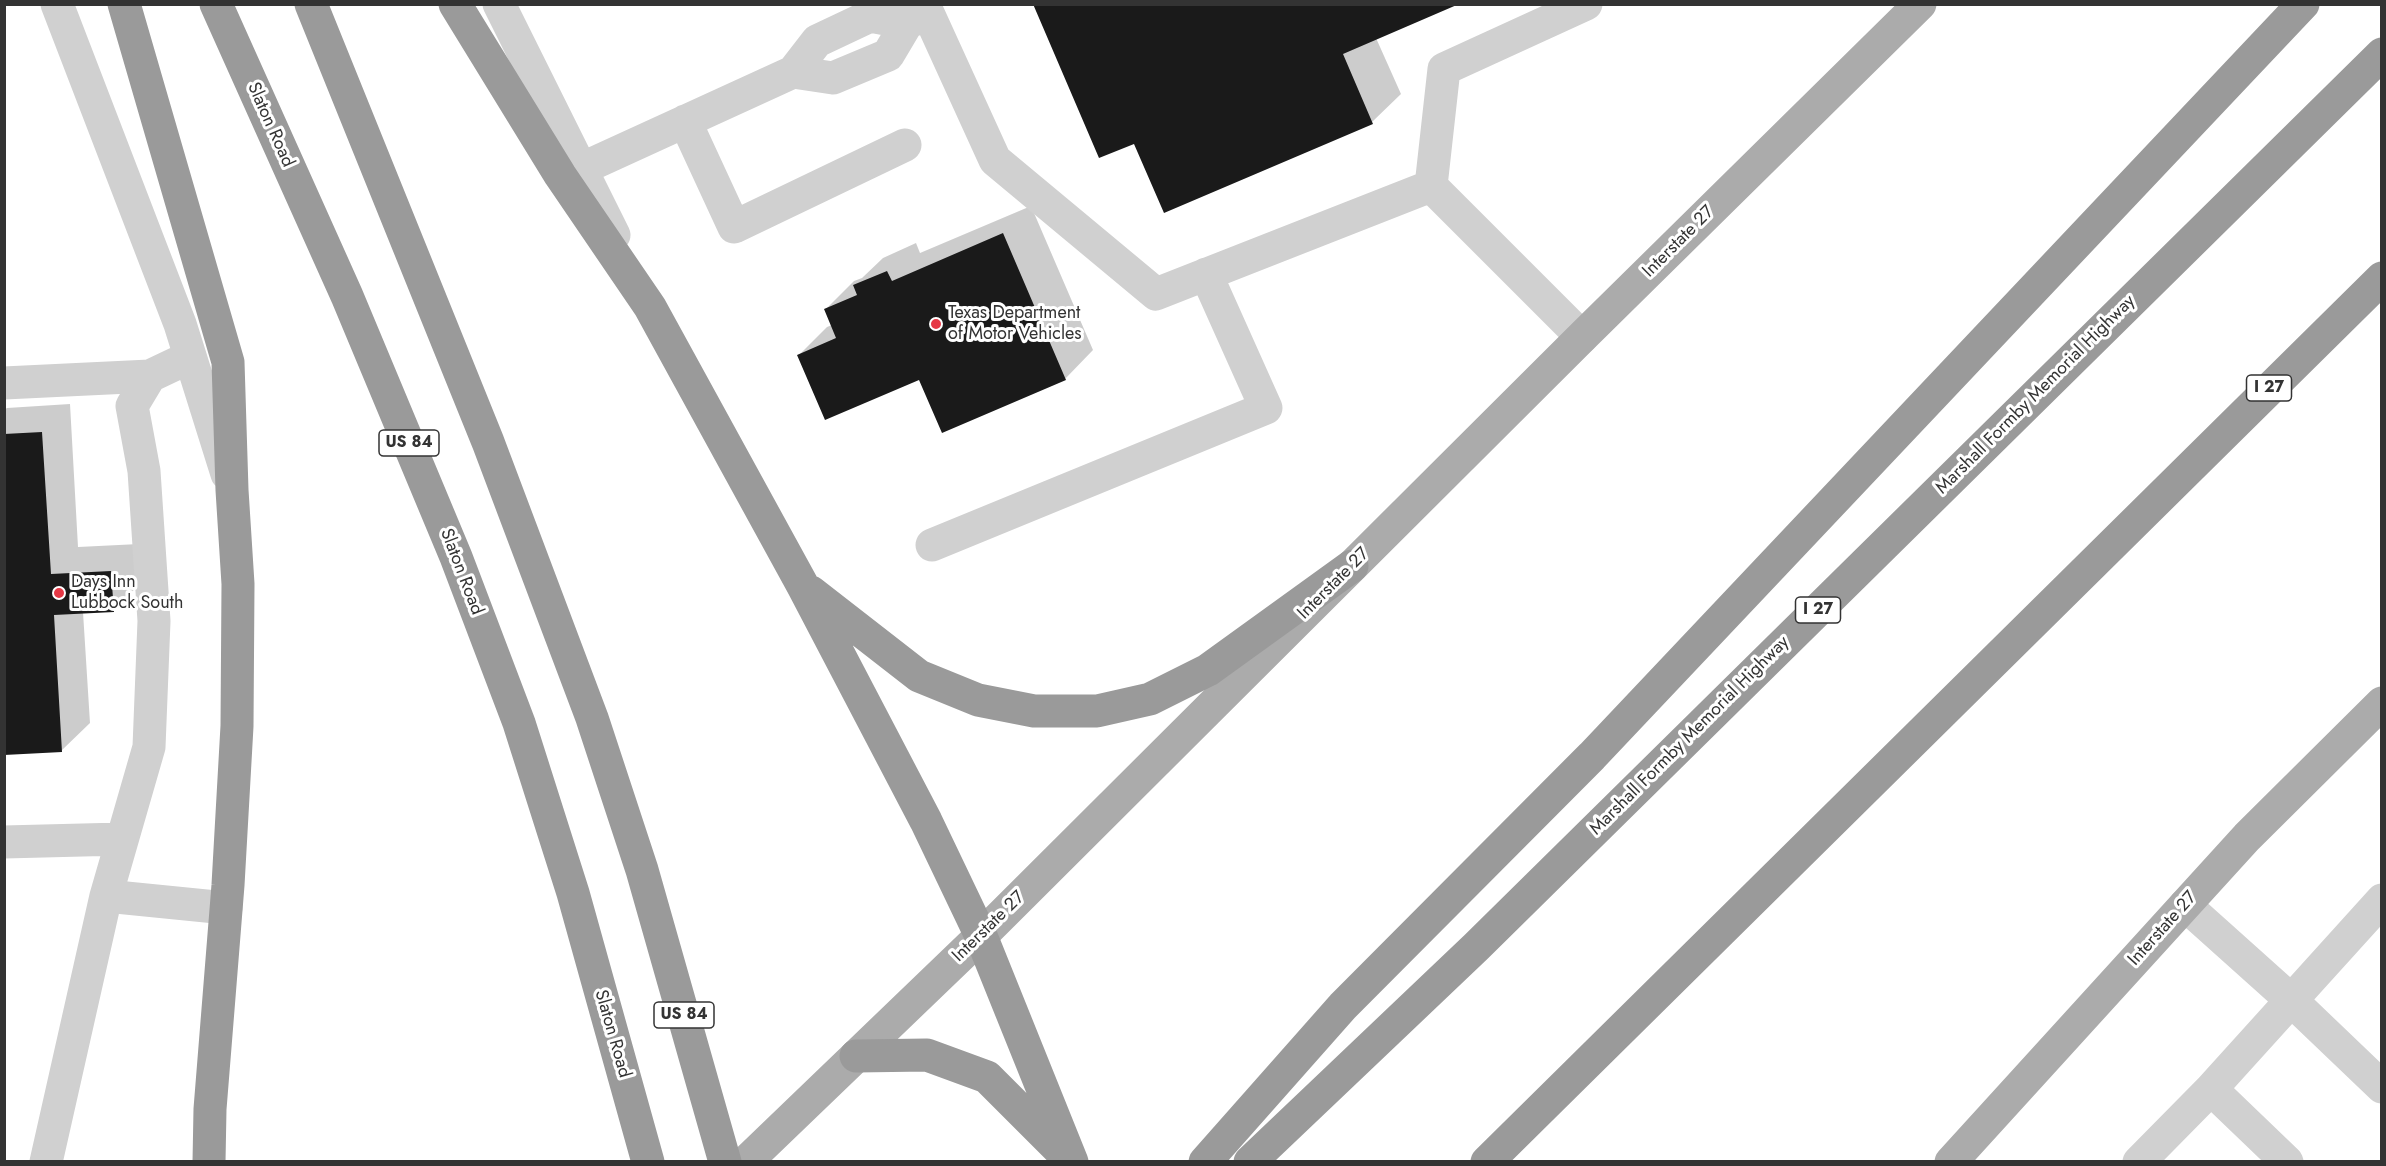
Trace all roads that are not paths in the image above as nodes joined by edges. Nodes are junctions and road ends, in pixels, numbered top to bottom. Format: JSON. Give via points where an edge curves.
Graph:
{"nodes":[{"id":1,"x":57,"y":4,"type":"edge"},
{"id":2,"x":124,"y":4,"type":"edge"},
{"id":3,"x":216,"y":4,"type":"edge"},
{"id":4,"x":311,"y":4,"type":"edge"},
{"id":5,"x":455,"y":4,"type":"edge"},
{"id":6,"x":499,"y":4,"type":"edge"},
{"id":7,"x":1586,"y":4,"type":"edge"},
{"id":8,"x":1920,"y":4,"type":"edge"},
{"id":9,"x":2303,"y":4,"type":"edge"},
{"id":10,"x":923,"y":14,"type":"edge"},
{"id":11,"x":2382,"y":54,"type":"edge"},
{"id":12,"x":685,"y":122,"type":"junction"},
{"id":13,"x":905,"y":146,"type":"dead end"},
{"id":14,"x":581,"y":169,"type":"junction"},
{"id":15,"x":1431,"y":186,"type":"junction"},
{"id":16,"x":1206,"y":274,"type":"junction"},
{"id":17,"x":2382,"y":278,"type":"edge"},
{"id":18,"x":650,"y":307,"type":"junction"},
{"id":19,"x":1582,"y":337,"type":"junction"},
{"id":20,"x":190,"y":357,"type":"junction"},
{"id":21,"x":150,"y":376,"type":"junction"},
{"id":22,"x":4,"y":383,"type":"edge"},
{"id":23,"x":232,"y":490,"type":"junction"},
{"id":24,"x":932,"y":545,"type":"dead end"},
{"id":25,"x":1352,"y":566,"type":"junction"},
{"id":26,"x":802,"y":586,"type":"junction"},
{"id":27,"x":2382,"y":703,"type":"edge"},
{"id":28,"x":122,"y":839,"type":"junction"},
{"id":29,"x":4,"y":842,"type":"edge"},
{"id":30,"x":106,"y":896,"type":"junction"},
{"id":31,"x":2382,"y":900,"type":"edge"},
{"id":32,"x":2185,"y":905,"type":"junction"},
{"id":33,"x":226,"y":908,"type":"junction"},
{"id":34,"x":981,"y":936,"type":"junction"},
{"id":35,"x":2291,"y":1000,"type":"junction"},
{"id":36,"x":856,"y":1056,"type":"junction"},
{"id":37,"x":2382,"y":1087,"type":"edge"},
{"id":38,"x":2211,"y":1089,"type":"junction"},
{"id":39,"x":46,"y":1161,"type":"edge"},
{"id":40,"x":209,"y":1161,"type":"edge"},
{"id":41,"x":648,"y":1161,"type":"edge"},
{"id":42,"x":725,"y":1161,"type":"edge"},
{"id":43,"x":746,"y":1161,"type":"edge"},
{"id":44,"x":1071,"y":1161,"type":"edge"},
{"id":45,"x":1205,"y":1161,"type":"edge"},
{"id":46,"x":1250,"y":1161,"type":"edge"},
{"id":47,"x":1487,"y":1161,"type":"edge"},
{"id":48,"x":1951,"y":1161,"type":"edge"},
{"id":49,"x":2139,"y":1161,"type":"edge"},
{"id":50,"x":2287,"y":1161,"type":"edge"}],
"edges":[{"from":1,"to":20,"type":"street"},
{"from":2,"to":23,"type":"highway","via":[[228,362]]},
{"from":3,"to":41,"type":"highway","name":"Slaton Road","number":"US 84","via":[[347,296],[456,557],[519,723],[573,893]]},
{"from":4,"to":42,"type":"highway","number":"US 84","via":[[488,442],[592,718],[642,870]]},
{"from":5,"to":18,"type":"highway","via":[[560,176]]},
{"from":6,"to":14,"type":"street"},
{"from":7,"to":15,"type":"street","via":[[1444,69]]},
{"from":8,"to":19,"type":"main road","name":"Interstate 27"},
{"from":9,"to":45,"type":"highway","via":[[1600,747],[1343,1006]]},
{"from":10,"to":12,"type":"street","via":[[888,55],[833,78],[793,72]]},
{"from":10,"to":16,"type":"street","via":[[995,160],[1156,294]]},
{"from":11,"to":46,"type":"highway","name":"Marshall Formby Memorial Highway","number":"I 27","via":[[1476,947]]},
{"from":12,"to":13,"type":"street","via":[[734,227]]},
{"from":12,"to":14,"type":"street"},
{"from":14,"to":18,"type":"street"},
{"from":15,"to":16,"type":"street"},
{"from":15,"to":19,"type":"street"},
{"from":16,"to":24,"type":"street","via":[[1266,408]]},
{"from":17,"to":47,"type":"highway","number":"I 27"},
{"from":18,"to":26,"type":"highway"},
{"from":19,"to":25,"type":"main road","name":"Interstate 27"},
{"from":20,"to":21,"type":"street"},
{"from":20,"to":23,"type":"street"},
{"from":21,"to":22,"type":"street"},
{"from":21,"to":28,"type":"street","via":[[132,406],[144,471],[154,621],[149,747]]},
{"from":23,"to":33,"type":"highway","via":[[238,584],[237,726]]},
{"from":25,"to":26,"type":"highway","via":[[1208,670],[1150,699],[1097,711],[1034,711],[978,700],[920,676]]},
{"from":25,"to":34,"type":"main road","name":"Interstate 27"},
{"from":26,"to":34,"type":"highway","via":[[926,821]]},
{"from":27,"to":32,"type":"main road","name":"Interstate 27","via":[[2247,837]]},
{"from":28,"to":29,"type":"street"},
{"from":28,"to":30,"type":"street"},
{"from":30,"to":33,"type":"street"},
{"from":30,"to":39,"type":"street"},
{"from":31,"to":35,"type":"street"},
{"from":32,"to":35,"type":"street"},
{"from":32,"to":48,"type":"main road","name":"Interstate 27"},
{"from":33,"to":40,"type":"highway"},
{"from":34,"to":36,"type":"main road","name":"Interstate 27"},
{"from":34,"to":44,"type":"highway"},
{"from":35,"to":37,"type":"street"},
{"from":35,"to":38,"type":"street"},
{"from":36,"to":43,"type":"main road","name":"Interstate 27"},
{"from":36,"to":44,"type":"highway","via":[[927,1055],[987,1077]]},
{"from":38,"to":49,"type":"street"},
{"from":38,"to":50,"type":"street"}]}
